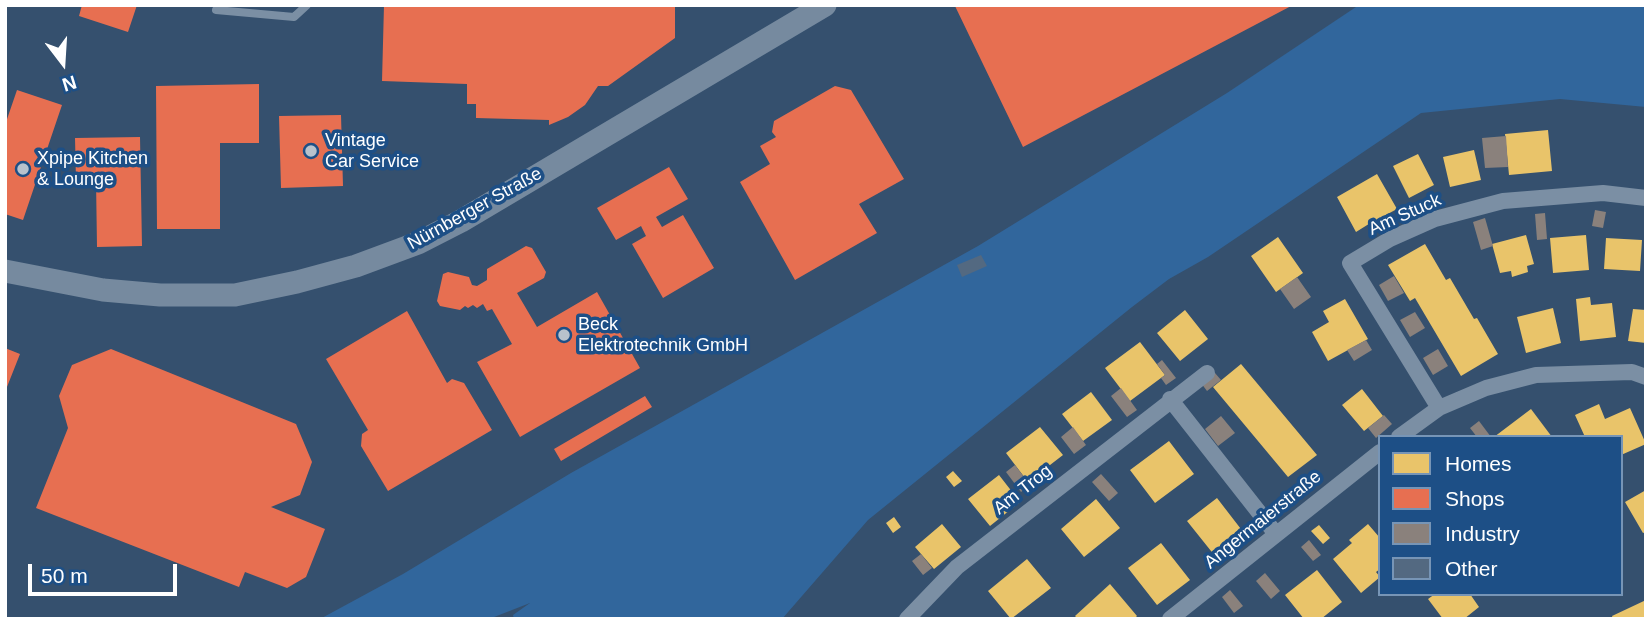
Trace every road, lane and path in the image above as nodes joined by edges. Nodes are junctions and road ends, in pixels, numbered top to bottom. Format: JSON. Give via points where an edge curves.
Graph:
{"nodes":[{"id":1,"x":307,"y":5,"type":"edge"},
{"id":2,"x":825,"y":5,"type":"edge"},
{"id":3,"x":216,"y":10,"type":"dead end"},
{"id":4,"x":1646,"y":198,"type":"edge"},
{"id":5,"x":5,"y":271,"type":"edge"},
{"id":6,"x":1207,"y":373,"type":"dead end"},
{"id":7,"x":1646,"y":377,"type":"edge"},
{"id":8,"x":1170,"y":399,"type":"junction"},
{"id":9,"x":1439,"y":408,"type":"junction"},
{"id":10,"x":1402,"y":435,"type":"edge"},
{"id":11,"x":1378,"y":454,"type":"edge"},
{"id":12,"x":1276,"y":534,"type":"junction"},
{"id":13,"x":907,"y":619,"type":"edge"},
{"id":14,"x":1170,"y":619,"type":"edge"}],
"edges":[{"from":1,"to":3,"type":"lane","via":[[294,17]]},
{"from":2,"to":5,"type":"street","name":"Nürnberger Straße","via":[[461,220],[418,243],[356,266],[235,295],[103,290]]},
{"from":4,"to":9,"type":"street","name":"Am Stuck","via":[[1602,193],[1503,201],[1435,219],[1350,263]]},
{"from":6,"to":8,"type":"street","name":"Am Trog"},
{"from":7,"to":9,"type":"street","via":[[1632,372],[1536,374]]},
{"from":8,"to":12,"type":"street"},
{"from":8,"to":13,"type":"street","name":"Am Trog","via":[[957,567]]},
{"from":9,"to":10,"type":"street"},
{"from":11,"to":12,"type":"street","name":"Angermaierstraße"},
{"from":12,"to":14,"type":"street","name":"Angermaierstraße"}]}
